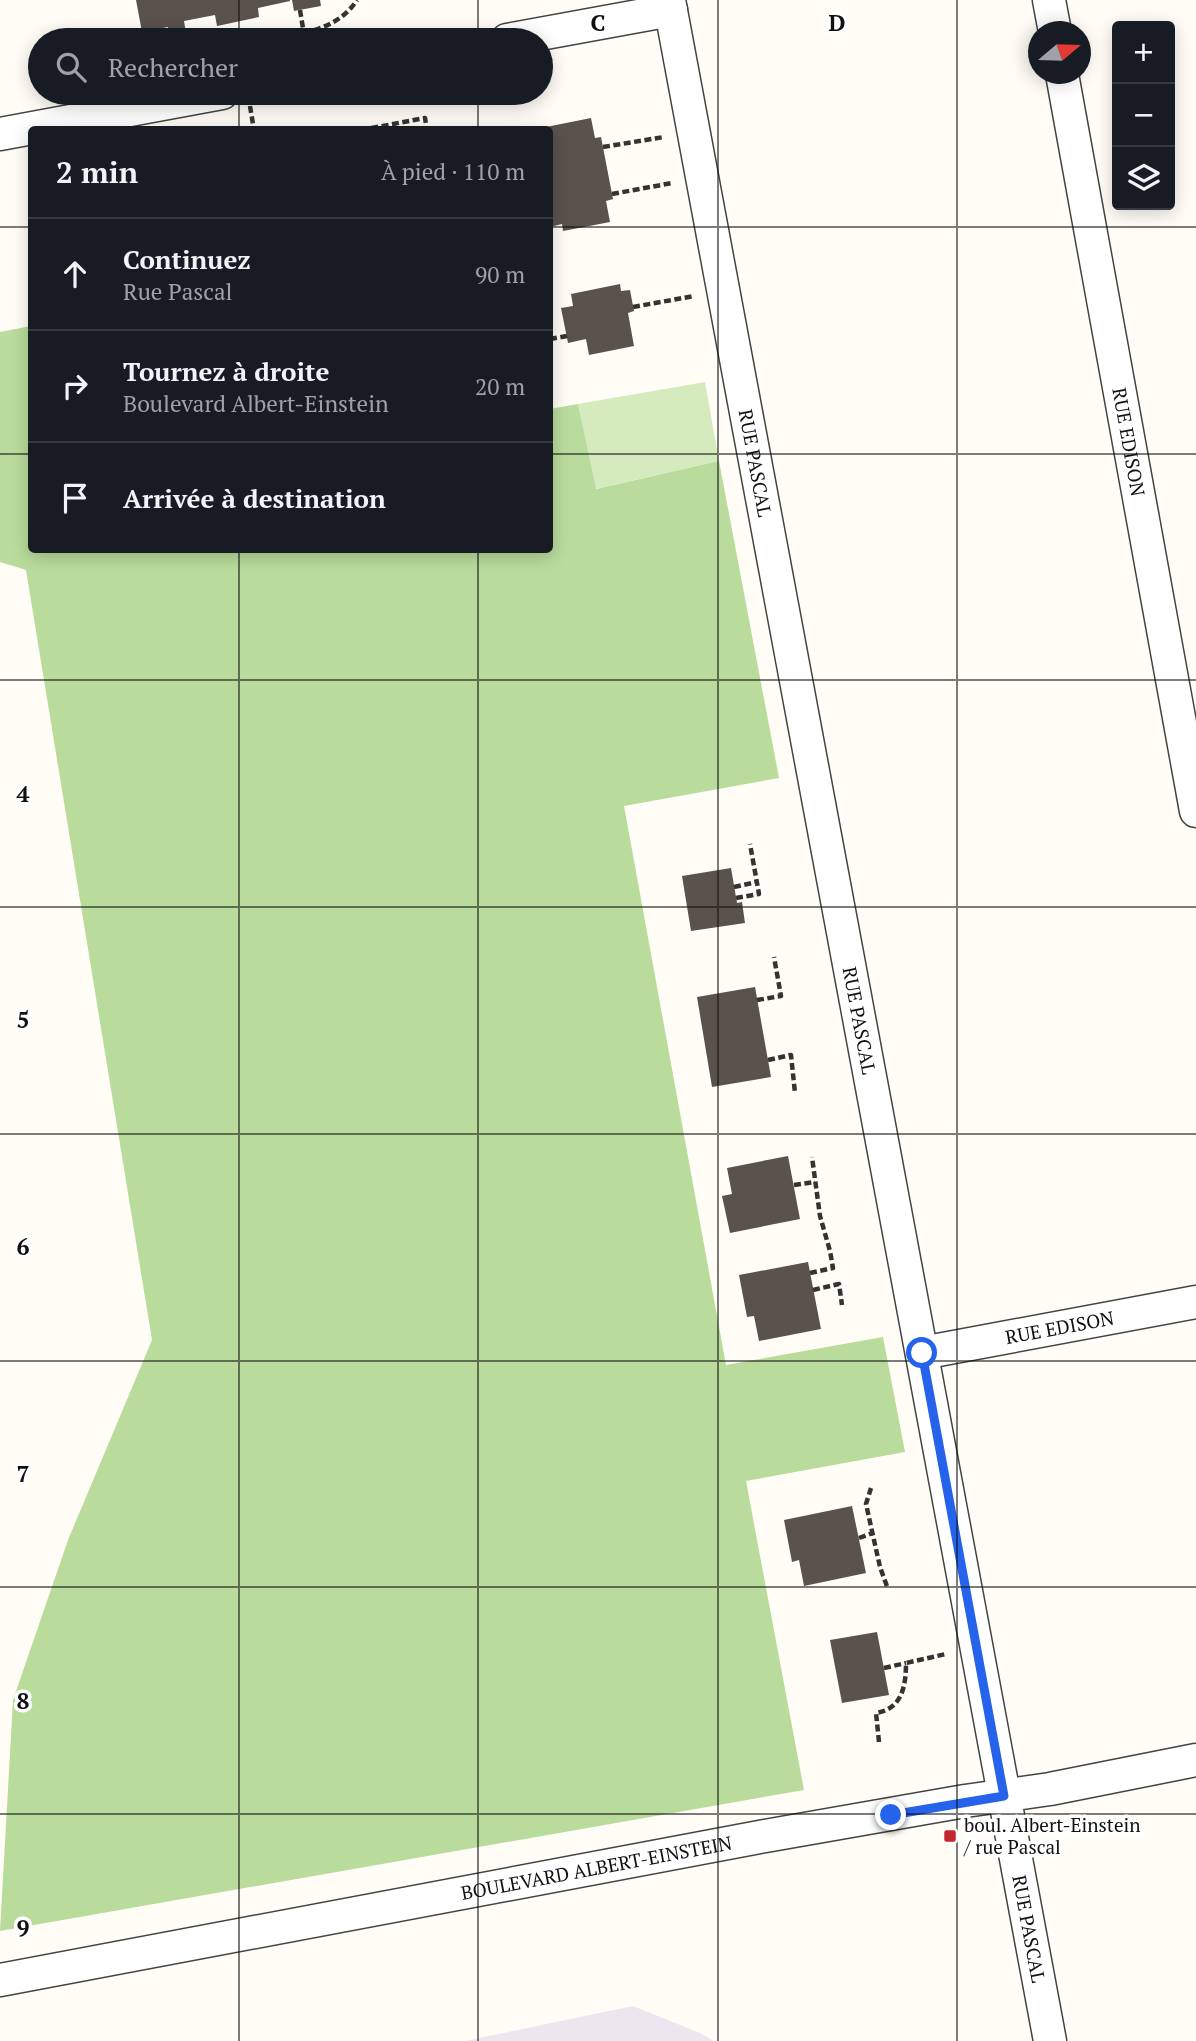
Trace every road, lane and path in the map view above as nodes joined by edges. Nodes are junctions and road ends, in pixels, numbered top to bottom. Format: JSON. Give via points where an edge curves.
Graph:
{"nodes":[{"id":1,"x":357,"y":0,"type":"edge"},
{"id":2,"x":1049,"y":0,"type":"edge"},
{"id":3,"x":670,"y":5,"type":"edge"},
{"id":4,"x":300,"y":10,"type":"dead end"},
{"id":5,"x":1053,"y":21,"type":"edge"},
{"id":6,"x":303,"y":28,"type":"edge"},
{"id":7,"x":322,"y":28,"type":"edge"},
{"id":8,"x":553,"y":30,"type":"edge"},
{"id":9,"x":1064,"y":84,"type":"edge"},
{"id":10,"x":157,"y":105,"type":"edge"},
{"id":11,"x":43,"y":126,"type":"edge"},
{"id":12,"x":382,"y":126,"type":"edge"},
{"id":13,"x":427,"y":126,"type":"edge"},
{"id":14,"x":28,"y":129,"type":"edge"},
{"id":15,"x":0,"y":134,"type":"edge"},
{"id":16,"x":664,"y":137,"type":"dead end"},
{"id":17,"x":603,"y":148,"type":"dead end"},
{"id":18,"x":672,"y":183,"type":"dead end"},
{"id":19,"x":612,"y":194,"type":"dead end"},
{"id":20,"x":694,"y":296,"type":"dead end"},
{"id":21,"x":633,"y":307,"type":"dead end"},
{"id":22,"x":567,"y":336,"type":"dead end"},
{"id":23,"x":553,"y":338,"type":"edge"},
{"id":24,"x":1196,"y":811,"type":"edge"},
{"id":25,"x":750,"y":844,"type":"dead end"},
{"id":26,"x":757,"y":882,"type":"junction"},
{"id":27,"x":734,"y":887,"type":"dead end"},
{"id":28,"x":736,"y":898,"type":"dead end"},
{"id":29,"x":774,"y":957,"type":"dead end"},
{"id":30,"x":757,"y":1000,"type":"dead end"},
{"id":31,"x":768,"y":1060,"type":"dead end"},
{"id":32,"x":795,"y":1093,"type":"dead end"},
{"id":33,"x":813,"y":1157,"type":"dead end"},
{"id":34,"x":815,"y":1181,"type":"junction"},
{"id":35,"x":794,"y":1185,"type":"dead end"},
{"id":36,"x":810,"y":1273,"type":"dead end"},
{"id":37,"x":813,"y":1290,"type":"dead end"},
{"id":38,"x":1196,"y":1302,"type":"edge"},
{"id":39,"x":842,"y":1305,"type":"dead end"},
{"id":40,"x":922,"y":1353,"type":"junction"},
{"id":41,"x":871,"y":1488,"type":"dead end"},
{"id":42,"x":873,"y":1533,"type":"junction"},
{"id":43,"x":859,"y":1538,"type":"dead end"},
{"id":44,"x":888,"y":1589,"type":"dead end"},
{"id":45,"x":947,"y":1654,"type":"dead end"},
{"id":46,"x":906,"y":1663,"type":"junction"},
{"id":47,"x":884,"y":1668,"type":"dead end"},
{"id":48,"x":879,"y":1742,"type":"dead end"},
{"id":49,"x":1196,"y":1760,"type":"edge"},
{"id":50,"x":1004,"y":1796,"type":"junction"},
{"id":51,"x":0,"y":1980,"type":"edge"},
{"id":52,"x":1050,"y":2041,"type":"edge"}],
"edges":[{"from":1,"to":7,"type":"path","via":[[346,15]]},
{"from":2,"to":5,"type":"street"},
{"from":3,"to":8,"type":"street"},
{"from":3,"to":40,"type":"street","name":"RUE PASCAL"},
{"from":4,"to":6,"type":"path"},
{"from":9,"to":24,"type":"street","name":"RUE EDISON"},
{"from":10,"to":11,"type":"street"},
{"from":12,"to":13,"type":"path","via":[[425,118]]},
{"from":14,"to":15,"type":"street"},
{"from":16,"to":17,"type":"path"},
{"from":18,"to":19,"type":"path"},
{"from":20,"to":21,"type":"path"},
{"from":22,"to":23,"type":"path"},
{"from":25,"to":26,"type":"path"},
{"from":26,"to":27,"type":"path"},
{"from":26,"to":28,"type":"path","via":[[759,894]]},
{"from":29,"to":30,"type":"path","via":[[781,996]]},
{"from":31,"to":32,"type":"path","via":[[791,1055]]},
{"from":33,"to":34,"type":"path"},
{"from":34,"to":35,"type":"path"},
{"from":34,"to":36,"type":"path","via":[[833,1268]]},
{"from":37,"to":39,"type":"path","via":[[839,1284]]},
{"from":38,"to":40,"type":"street","name":"RUE EDISON"},
{"from":40,"to":50,"type":"street","name":"RUE PASCAL"},
{"from":41,"to":42,"type":"path","via":[[866,1504]]},
{"from":42,"to":43,"type":"path"},
{"from":42,"to":44,"type":"path"},
{"from":45,"to":46,"type":"path"},
{"from":46,"to":47,"type":"path"},
{"from":46,"to":48,"type":"path","via":[[902,1693],[887,1711],[876,1713]]},
{"from":49,"to":50,"type":"street","name":"BOULEVARD ALBERT-EINSTEIN"},
{"from":50,"to":51,"type":"street","name":"BOULEVARD ALBERT-EINSTEIN","via":[[765,1836]]},
{"from":50,"to":52,"type":"street","name":"RUE PASCAL"}]}
